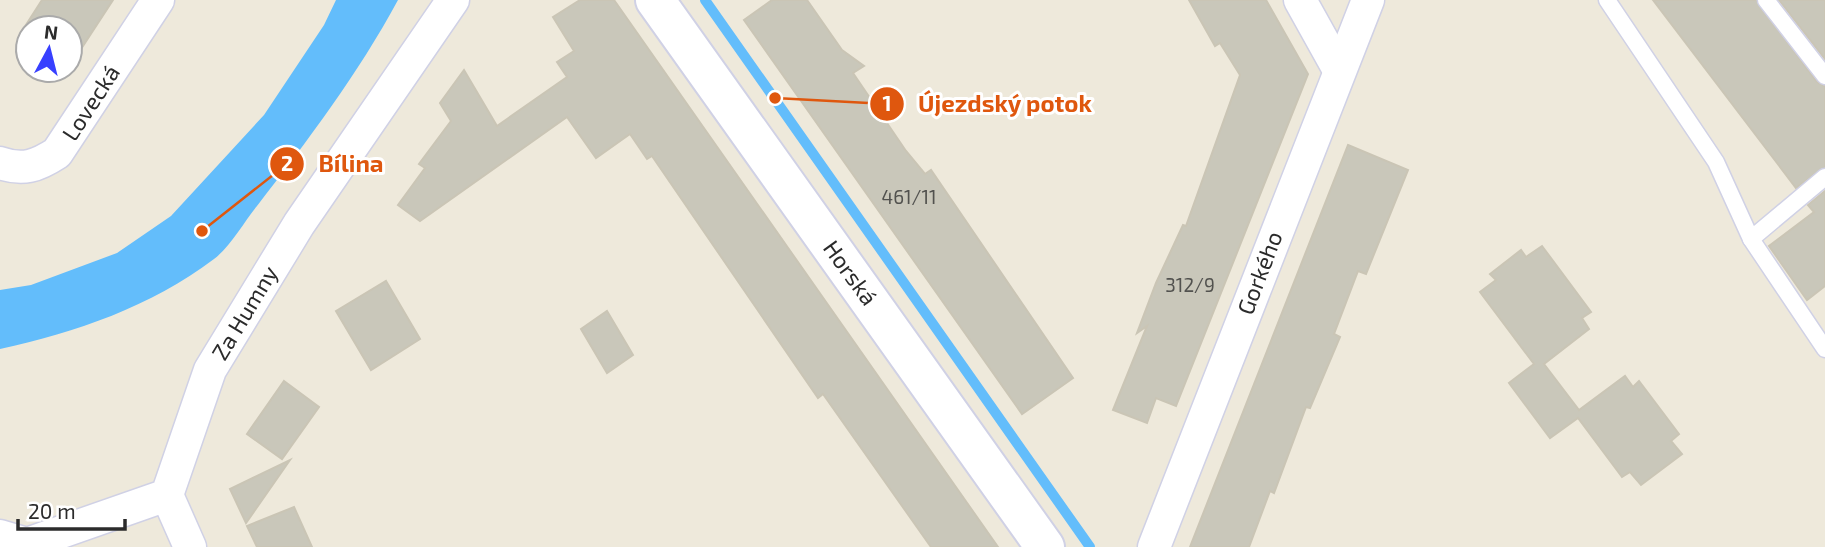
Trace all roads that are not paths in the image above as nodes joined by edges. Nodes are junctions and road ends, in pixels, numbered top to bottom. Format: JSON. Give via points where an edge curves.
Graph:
{"nodes":[{"id":1,"x":158,"y":0,"type":"edge"},
{"id":2,"x":453,"y":0,"type":"edge"},
{"id":3,"x":655,"y":0,"type":"edge"},
{"id":4,"x":1300,"y":0,"type":"edge"},
{"id":5,"x":1368,"y":0,"type":"edge"},
{"id":6,"x":1607,"y":0,"type":"edge"},
{"id":7,"x":1766,"y":0,"type":"edge"},
{"id":8,"x":1339,"y":70,"type":"junction"},
{"id":9,"x":1825,"y":76,"type":"edge"},
{"id":10,"x":0,"y":163,"type":"edge"},
{"id":11,"x":1825,"y":177,"type":"edge"},
{"id":12,"x":1751,"y":239,"type":"junction"},
{"id":13,"x":1819,"y":327,"type":"edge"},
{"id":14,"x":1825,"y":349,"type":"edge"},
{"id":15,"x":167,"y":495,"type":"junction"},
{"id":16,"x":0,"y":536,"type":"edge"},
{"id":17,"x":190,"y":547,"type":"edge"},
{"id":18,"x":1045,"y":547,"type":"edge"},
{"id":19,"x":1154,"y":547,"type":"edge"}],
"edges":[{"from":1,"to":10,"type":"street","name":"Lovecká","via":[[57,153],[38,166],[16,169]]},
{"from":2,"to":15,"type":"street","name":"Za Humny","via":[[299,224],[210,370]]},
{"from":3,"to":18,"type":"street","name":"Horská"},
{"from":4,"to":8,"type":"street"},
{"from":5,"to":8,"type":"street","name":"Gorkého"},
{"from":6,"to":12,"type":"lane","via":[[1716,162]]},
{"from":7,"to":9,"type":"lane"},
{"from":8,"to":19,"type":"street","name":"Gorkého"},
{"from":11,"to":12,"type":"lane"},
{"from":12,"to":13,"type":"lane"},
{"from":13,"to":14,"type":"lane"},
{"from":15,"to":16,"type":"street","via":[[27,544]]},
{"from":15,"to":17,"type":"street"}]}
